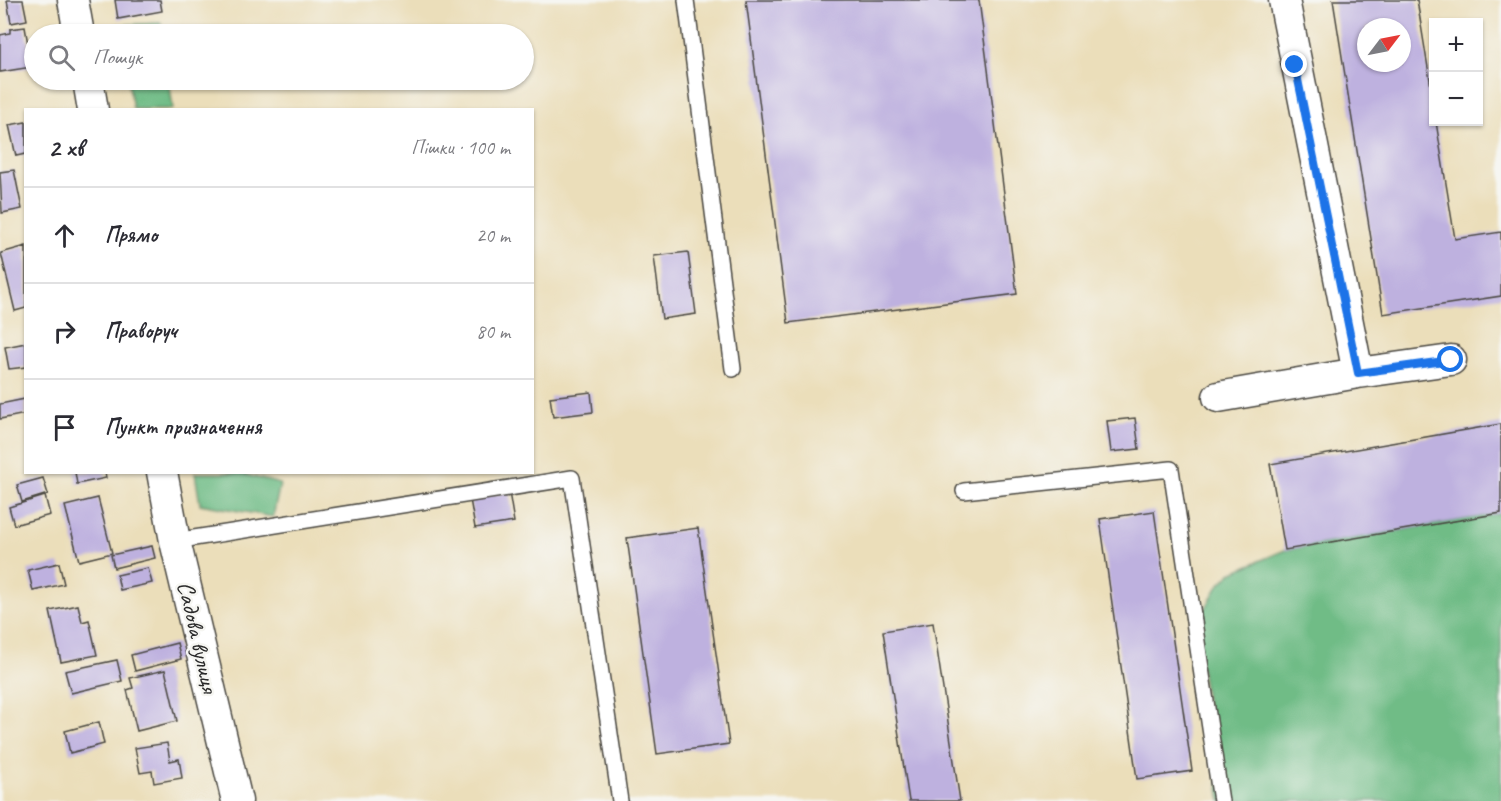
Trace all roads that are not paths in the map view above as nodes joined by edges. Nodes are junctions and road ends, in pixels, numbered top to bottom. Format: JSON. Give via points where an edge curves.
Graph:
{"nodes":[{"id":1,"x":73,"y":0,"type":"edge"},
{"id":2,"x":686,"y":0,"type":"edge"},
{"id":3,"x":1284,"y":0,"type":"edge"},
{"id":4,"x":77,"y":24,"type":"edge"},
{"id":5,"x":90,"y":90,"type":"edge"},
{"id":6,"x":93,"y":108,"type":"edge"},
{"id":7,"x":1451,"y":360,"type":"dead end"},
{"id":8,"x":733,"y":369,"type":"dead end"},
{"id":9,"x":1358,"y":373,"type":"junction"},
{"id":10,"x":1218,"y":397,"type":"dead end"},
{"id":11,"x":162,"y":474,"type":"edge"},
{"id":12,"x":964,"y":491,"type":"dead end"},
{"id":13,"x":175,"y":541,"type":"junction"},
{"id":14,"x":237,"y":801,"type":"edge"},
{"id":15,"x":620,"y":801,"type":"edge"},
{"id":16,"x":1221,"y":801,"type":"edge"}],
"edges":[{"from":1,"to":4,"type":"street"},
{"from":2,"to":8,"type":"lane"},
{"from":3,"to":9,"type":"street"},
{"from":5,"to":6,"type":"street"},
{"from":7,"to":9,"type":"street"},
{"from":9,"to":10,"type":"street"},
{"from":11,"to":13,"type":"street","name":"Садова вулиця"},
{"from":12,"to":16,"type":"lane","via":[[1171,469]]},
{"from":13,"to":14,"type":"street","name":"Садова вулиця"},
{"from":13,"to":15,"type":"lane","via":[[572,478]]}]}
